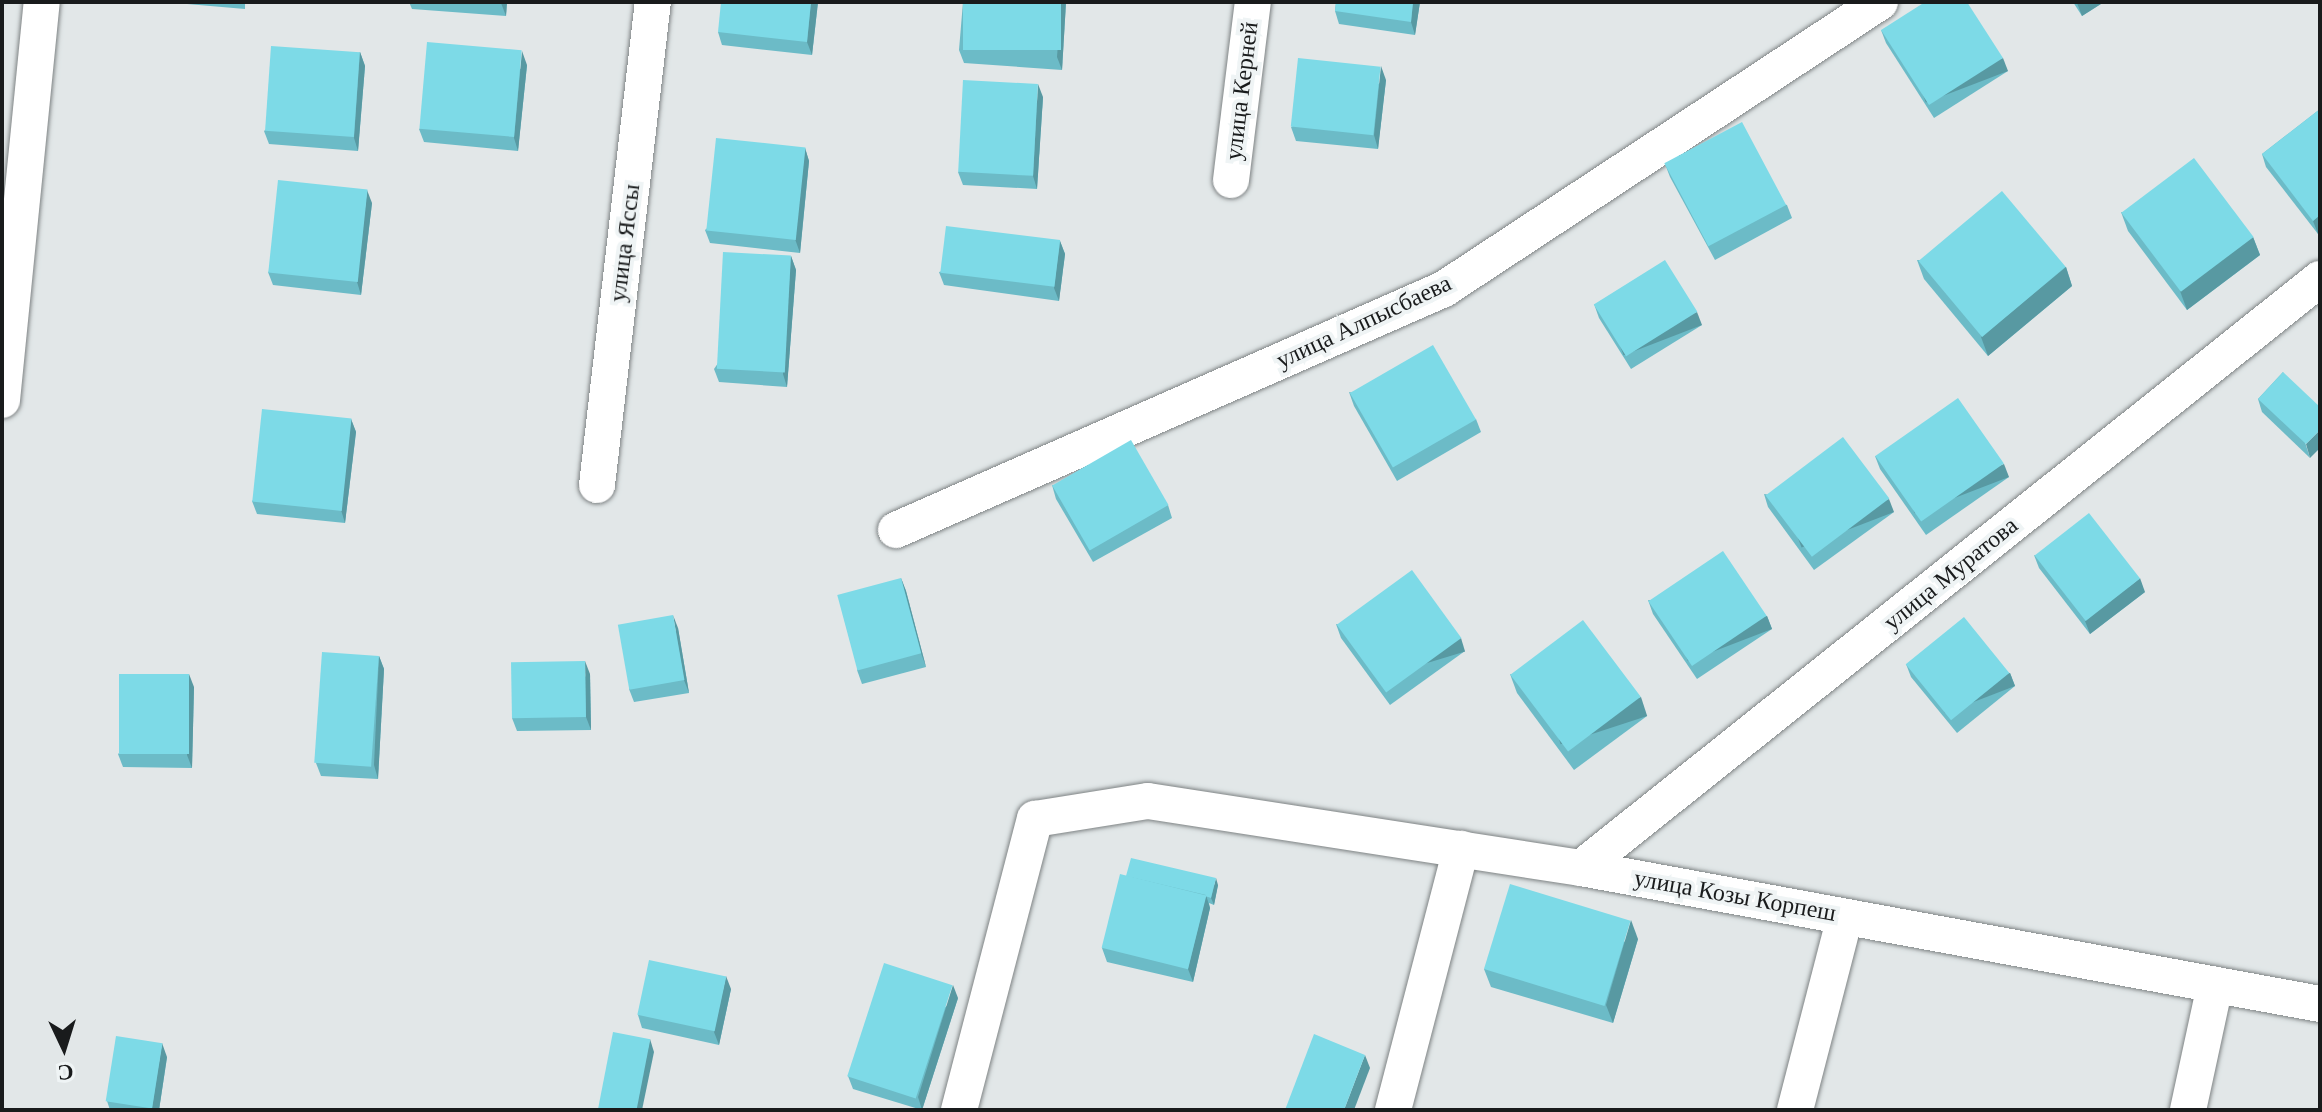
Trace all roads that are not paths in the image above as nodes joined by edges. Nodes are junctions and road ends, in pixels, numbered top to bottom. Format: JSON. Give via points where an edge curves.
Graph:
{"nodes":[{"id":1,"x":42,"y":2,"type":"edge"},
{"id":2,"x":653,"y":2,"type":"edge"},
{"id":3,"x":1253,"y":2,"type":"edge"},
{"id":4,"x":1880,"y":2,"type":"edge"},
{"id":5,"x":1231,"y":180,"type":"dead end"},
{"id":6,"x":2320,"y":279,"type":"edge"},
{"id":7,"x":2,"y":400,"type":"edge"},
{"id":8,"x":597,"y":485,"type":"dead end"},
{"id":9,"x":896,"y":530,"type":"dead end"},
{"id":10,"x":1461,"y":849,"type":"junction"},
{"id":11,"x":1581,"y":868,"type":"junction"},
{"id":12,"x":1845,"y":917,"type":"junction"},
{"id":13,"x":2215,"y":985,"type":"junction"},
{"id":14,"x":2320,"y":1004,"type":"edge"},
{"id":15,"x":959,"y":1110,"type":"edge"},
{"id":16,"x":1393,"y":1110,"type":"edge"},
{"id":17,"x":1795,"y":1110,"type":"edge"},
{"id":18,"x":2188,"y":1110,"type":"edge"}],
"edges":[{"from":1,"to":7,"type":"street"},
{"from":2,"to":8,"type":"street","name":"улица Яссы"},
{"from":3,"to":5,"type":"street","name":"улица Керней"},
{"from":4,"to":9,"type":"street","name":"улица Алпысбаева","via":[[1444,289]]},
{"from":6,"to":11,"type":"street","name":"улица Муратова"},
{"from":10,"to":11,"type":"street","name":"улица Козы Корпеш"},
{"from":10,"to":15,"type":"street","name":"улица Козы Корпеш","via":[[1148,801],[1035,819]]},
{"from":10,"to":16,"type":"street"},
{"from":11,"to":12,"type":"street","name":"улица Козы Корпеш"},
{"from":12,"to":13,"type":"street","name":"улица Козы Корпеш"},
{"from":12,"to":17,"type":"street"},
{"from":13,"to":14,"type":"street","name":"улица Козы Корпеш"},
{"from":13,"to":18,"type":"street"}]}
